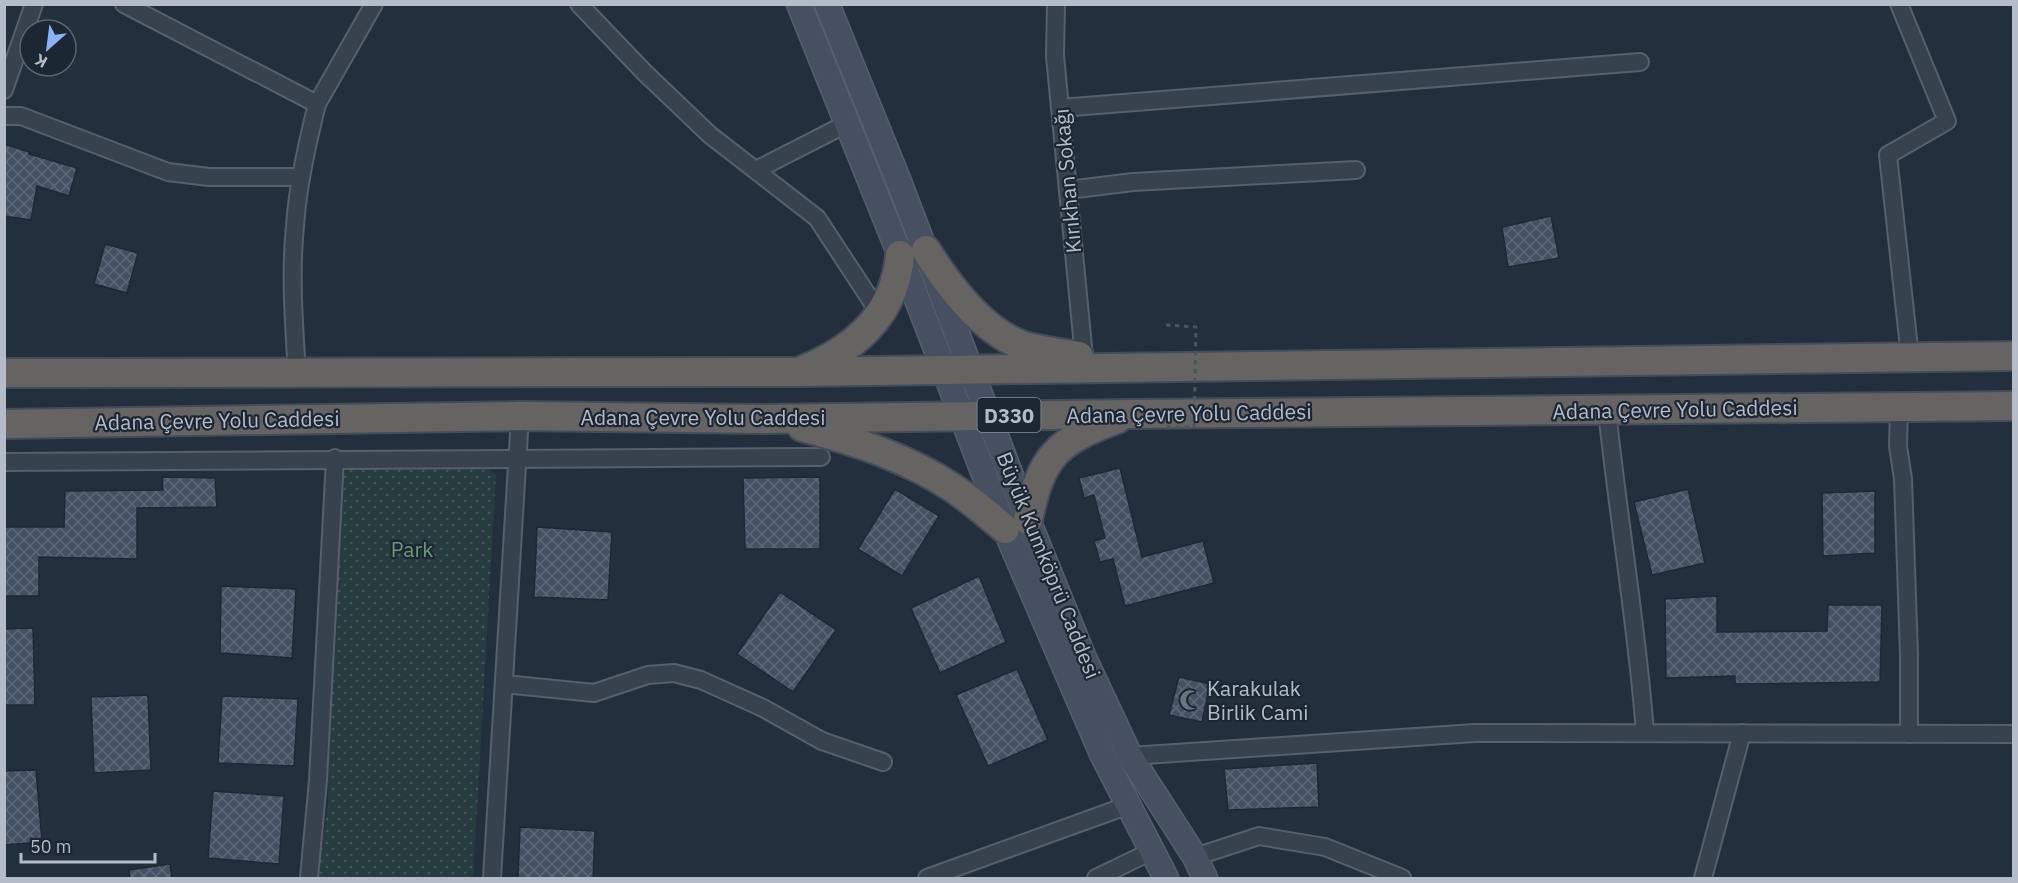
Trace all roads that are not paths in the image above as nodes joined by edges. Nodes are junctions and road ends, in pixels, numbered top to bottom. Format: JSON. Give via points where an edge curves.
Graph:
{"nodes":[{"id":1,"x":34,"y":4,"type":"edge"},
{"id":2,"x":124,"y":4,"type":"edge"},
{"id":3,"x":374,"y":4,"type":"edge"},
{"id":4,"x":579,"y":4,"type":"edge"},
{"id":5,"x":799,"y":4,"type":"edge"},
{"id":6,"x":827,"y":4,"type":"edge"},
{"id":7,"x":1056,"y":4,"type":"edge"},
{"id":8,"x":1899,"y":4,"type":"edge"},
{"id":9,"x":1640,"y":62,"type":"dead end"},
{"id":10,"x":4,"y":90,"type":"edge"},
{"id":11,"x":317,"y":104,"type":"junction"},
{"id":12,"x":1060,"y":108,"type":"junction"},
{"id":13,"x":4,"y":116,"type":"edge"},
{"id":14,"x":848,"y":123,"type":"junction"},
{"id":15,"x":756,"y":170,"type":"junction"},
{"id":16,"x":1356,"y":170,"type":"dead end"},
{"id":17,"x":301,"y":177,"type":"junction"},
{"id":18,"x":1068,"y":190,"type":"junction"},
{"id":19,"x":913,"y":253,"type":"junction"},
{"id":20,"x":880,"y":314,"type":"junction"},
{"id":21,"x":2013,"y":356,"type":"edge"},
{"id":22,"x":1084,"y":357,"type":"junction"},
{"id":23,"x":1910,"y":357,"type":"junction"},
{"id":24,"x":1140,"y":369,"type":"junction"},
{"id":25,"x":958,"y":371,"type":"junction"},
{"id":26,"x":798,"y":372,"type":"junction"},
{"id":27,"x":4,"y":373,"type":"edge"},
{"id":28,"x":297,"y":373,"type":"junction"},
{"id":29,"x":2013,"y":406,"type":"edge"},
{"id":30,"x":1899,"y":407,"type":"junction"},
{"id":31,"x":1607,"y":410,"type":"junction"},
{"id":32,"x":1131,"y":414,"type":"junction"},
{"id":33,"x":519,"y":416,"type":"junction"},
{"id":34,"x":975,"y":416,"type":"junction"},
{"id":35,"x":762,"y":419,"type":"junction"},
{"id":36,"x":4,"y":424,"type":"edge"},
{"id":37,"x":518,"y":457,"type":"junction"},
{"id":38,"x":821,"y":457,"type":"dead end"},
{"id":39,"x":335,"y":459,"type":"junction"},
{"id":40,"x":4,"y":462,"type":"edge"},
{"id":41,"x":1016,"y":524,"type":"junction"},
{"id":42,"x":504,"y":684,"type":"junction"},
{"id":43,"x":1645,"y":733,"type":"junction"},
{"id":44,"x":1742,"y":734,"type":"junction"},
{"id":45,"x":1909,"y":734,"type":"junction"},
{"id":46,"x":2013,"y":734,"type":"edge"},
{"id":47,"x":1130,"y":756,"type":"junction"},
{"id":48,"x":883,"y":762,"type":"dead end"},
{"id":49,"x":1130,"y":806,"type":"junction"},
{"id":50,"x":1152,"y":852,"type":"junction"},
{"id":51,"x":1200,"y":868,"type":"edge"},
{"id":52,"x":309,"y":879,"type":"edge"},
{"id":53,"x":492,"y":879,"type":"edge"},
{"id":54,"x":927,"y":879,"type":"edge"},
{"id":55,"x":1096,"y":879,"type":"edge"},
{"id":56,"x":1166,"y":879,"type":"edge"},
{"id":57,"x":1402,"y":879,"type":"edge"},
{"id":58,"x":1703,"y":879,"type":"edge"}],
"edges":[{"from":1,"to":10,"type":"street"},
{"from":2,"to":11,"type":"street"},
{"from":3,"to":11,"type":"street"},
{"from":4,"to":15,"type":"street","via":[[710,135]]},
{"from":5,"to":14,"type":"main road","name":"Büyük Kumköprü Caddesi"},
{"from":6,"to":19,"type":"main road","name":"Büyük Kumköprü Caddesi"},
{"from":7,"to":12,"type":"street","name":"Kırıkhan Sokağı"},
{"from":8,"to":23,"type":"street","via":[[1947,121],[1888,154]]},
{"from":9,"to":12,"type":"street"},
{"from":11,"to":17,"type":"street"},
{"from":12,"to":18,"type":"street","name":"Kırıkhan Sokağı"},
{"from":13,"to":17,"type":"street","via":[[21,116],[168,172],[209,177]]},
{"from":14,"to":15,"type":"street"},
{"from":14,"to":19,"type":"main road","name":"Büyük Kumköprü Caddesi"},
{"from":15,"to":20,"type":"street","via":[[817,218]]},
{"from":16,"to":18,"type":"street","via":[[1133,182]]},
{"from":17,"to":28,"type":"street","via":[[294,227]]},
{"from":18,"to":22,"type":"street","name":"Kırıkhan Sokağı"},
{"from":19,"to":20,"type":"highway"},
{"from":19,"to":22,"type":"highway","via":[[1002,335],[1022,345]]},
{"from":19,"to":25,"type":"main road","name":"Büyük Kumköprü Caddesi"},
{"from":20,"to":26,"type":"highway","via":[[840,352]]},
{"from":21,"to":23,"type":"highway","number":"D330"},
{"from":22,"to":24,"type":"highway"},
{"from":23,"to":24,"type":"highway","number":"D330"},
{"from":24,"to":25,"type":"highway","number":"D330"},
{"from":25,"to":26,"type":"highway","number":"D330"},
{"from":25,"to":34,"type":"main road","name":"Büyük Kumköprü Caddesi"},
{"from":26,"to":28,"type":"highway","number":"D330"},
{"from":27,"to":28,"type":"highway","number":"D330"},
{"from":29,"to":30,"type":"highway","name":"Adana Çevre Yolu Caddesi","number":"D330"},
{"from":30,"to":31,"type":"highway","name":"Adana Çevre Yolu Caddesi","number":"D330"},
{"from":30,"to":45,"type":"street"},
{"from":31,"to":32,"type":"highway","name":"Adana Çevre Yolu Caddesi","number":"D330"},
{"from":31,"to":43,"type":"street","via":[[1640,661]]},
{"from":32,"to":34,"type":"highway","name":"Adana Çevre Yolu Caddesi","number":"D330"},
{"from":32,"to":41,"type":"highway","via":[[1085,432],[1053,455]]},
{"from":33,"to":35,"type":"highway","name":"Adana Çevre Yolu Caddesi","number":"D330"},
{"from":33,"to":36,"type":"highway","name":"Adana Çevre Yolu Caddesi","number":"D330"},
{"from":33,"to":37,"type":"street"},
{"from":34,"to":35,"type":"highway","name":"Adana Çevre Yolu Caddesi","number":"D330"},
{"from":34,"to":41,"type":"main road","name":"Büyük Kumköprü Caddesi"},
{"from":35,"to":41,"type":"highway","via":[[825,433],[909,463]]},
{"from":37,"to":38,"type":"street"},
{"from":37,"to":39,"type":"street"},
{"from":37,"to":42,"type":"street"},
{"from":39,"to":40,"type":"street"},
{"from":39,"to":52,"type":"street","via":[[319,769]]},
{"from":41,"to":47,"type":"main road","name":"Büyük Kumköprü Caddesi"},
{"from":41,"to":49,"type":"main road","name":"Büyük Kumköprü Caddesi","via":[[1102,754]]},
{"from":42,"to":48,"type":"street","via":[[594,693],[648,675],[674,673],[702,680],[763,708],[822,741]]},
{"from":42,"to":53,"type":"street"},
{"from":43,"to":44,"type":"street"},
{"from":43,"to":47,"type":"street","via":[[1475,733]]},
{"from":44,"to":45,"type":"street"},
{"from":44,"to":58,"type":"street"},
{"from":45,"to":46,"type":"street"},
{"from":47,"to":51,"type":"main road","name":"Büyük Kumköprü Caddesi"},
{"from":49,"to":50,"type":"main road","name":"Büyük Kumköprü Caddesi"},
{"from":49,"to":54,"type":"street"},
{"from":50,"to":55,"type":"street"},
{"from":50,"to":56,"type":"main road","name":"Büyük Kumköprü Caddesi"},
{"from":51,"to":57,"type":"street","via":[[1259,836],[1325,847]]}]}
